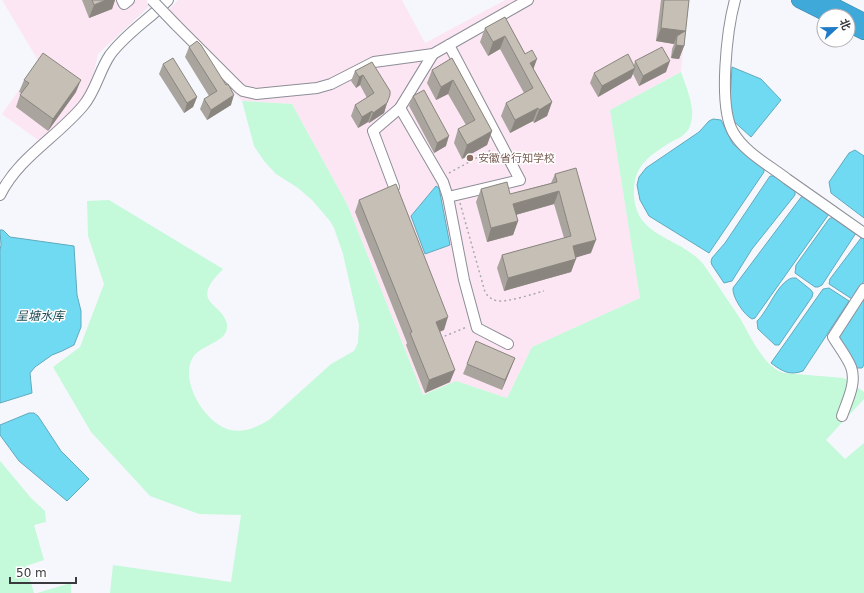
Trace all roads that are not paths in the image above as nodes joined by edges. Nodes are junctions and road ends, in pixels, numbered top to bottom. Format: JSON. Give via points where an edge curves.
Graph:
{"nodes":[{"id":1,"x":122,"y":0,"type":"edge"},
{"id":2,"x":129,"y":0,"type":"edge"},
{"id":3,"x":152,"y":0,"type":"edge"},
{"id":4,"x":168,"y":0,"type":"edge"},
{"id":5,"x":528,"y":0,"type":"edge"},
{"id":6,"x":735,"y":0,"type":"edge"},
{"id":7,"x":799,"y":0,"type":"edge"},
{"id":8,"x":823,"y":0,"type":"edge"},
{"id":9,"x":816,"y":8,"type":"edge"},
{"id":10,"x":864,"y":21,"type":"edge"},
{"id":11,"x":450,"y":45,"type":"junction"},
{"id":12,"x":433,"y":54,"type":"junction"},
{"id":13,"x":400,"y":108,"type":"junction"},
{"id":14,"x":394,"y":187,"type":"edge"},
{"id":15,"x":0,"y":195,"type":"edge"},
{"id":16,"x":453,"y":196,"type":"junction"},
{"id":17,"x":864,"y":233,"type":"edge"},
{"id":18,"x":864,"y":289,"type":"edge"},
{"id":19,"x":508,"y":344,"type":"dead end"},
{"id":20,"x":842,"y":416,"type":"dead end"}],
"edges":[{"from":1,"to":2,"type":"street","via":[[124,4]]},
{"from":3,"to":12,"type":"street","bridge":true,"via":[[239,88],[252,94],[317,88],[331,84],[374,62]]},
{"from":4,"to":15,"type":"street","via":[[118,46],[104,64],[92,93],[83,106],[29,156]]},
{"from":5,"to":11,"type":"street"},
{"from":6,"to":17,"type":"street","via":[[729,33],[726,82],[726,112],[733,133],[759,158]]},
{"from":7,"to":9,"type":"highway"},
{"from":8,"to":10,"type":"highway"},
{"from":11,"to":12,"type":"street"},
{"from":11,"to":16,"type":"street","via":[[520,180]]},
{"from":12,"to":13,"type":"street"},
{"from":13,"to":14,"type":"street","via":[[373,131]]},
{"from":13,"to":16,"type":"street"},
{"from":16,"to":19,"type":"street","via":[[464,280],[477,328]]},
{"from":18,"to":20,"type":"street","via":[[833,337],[849,363],[852,373],[852,384]]}]}
